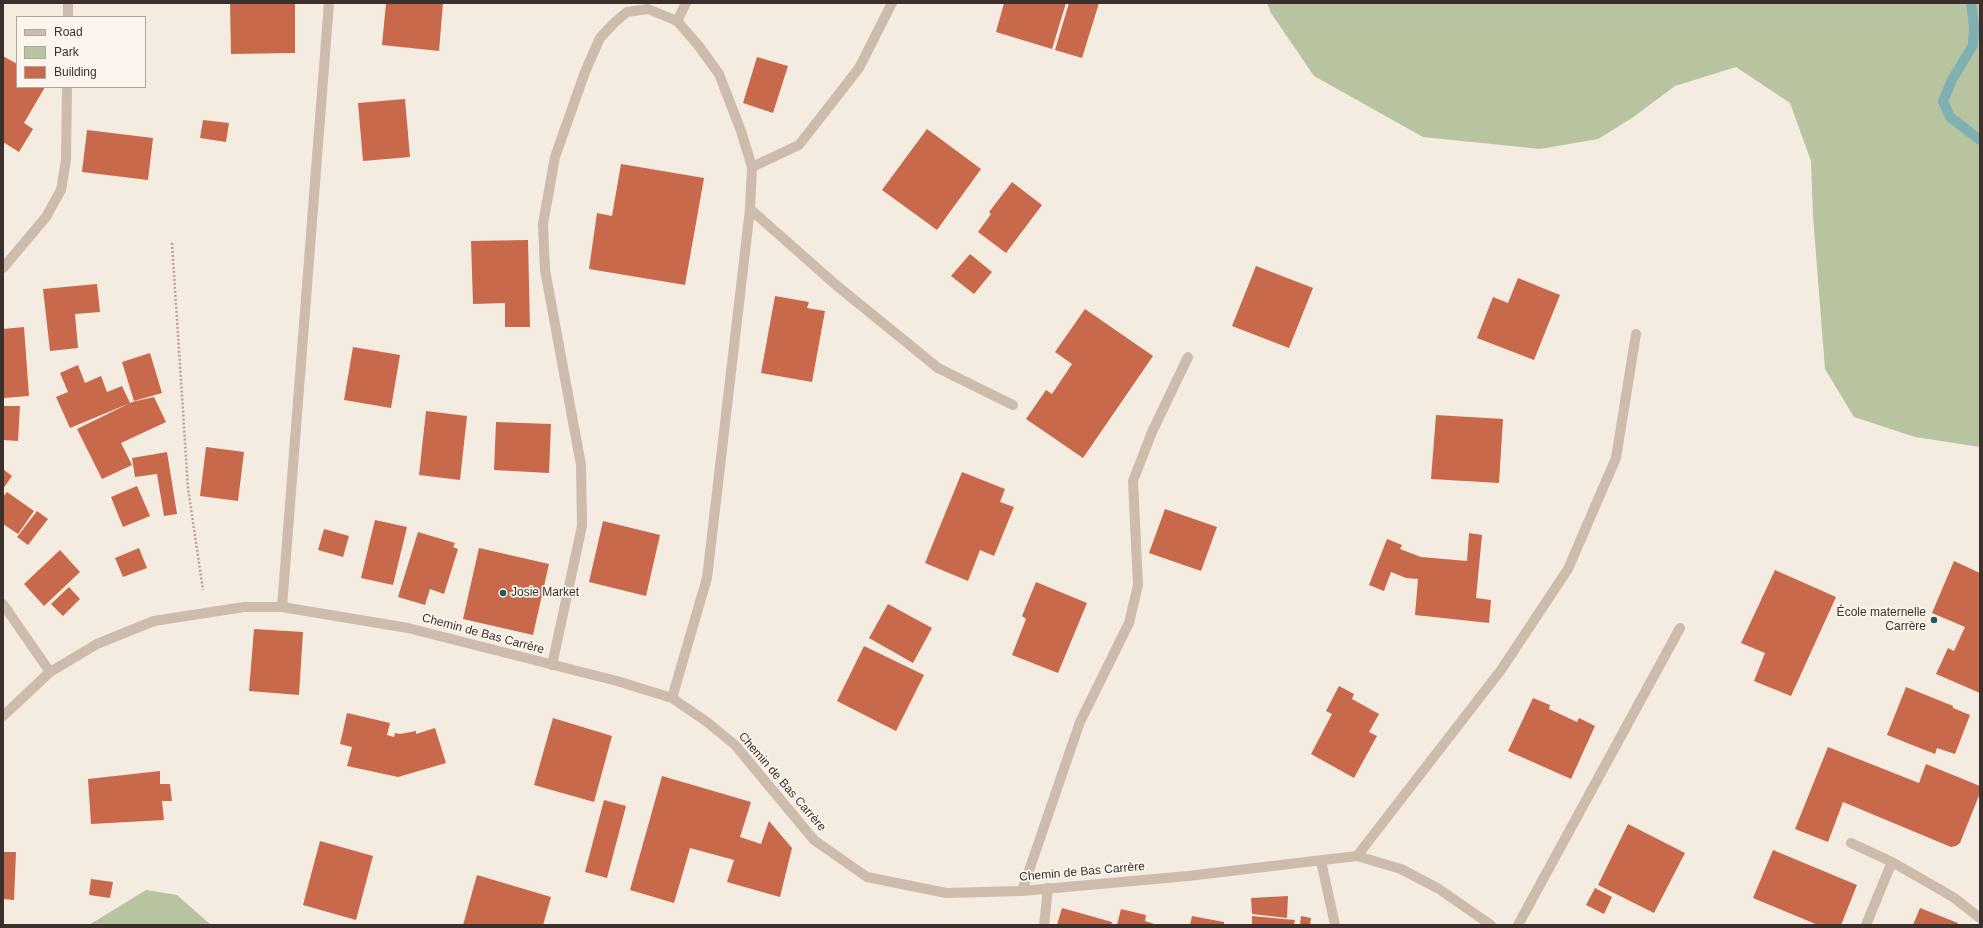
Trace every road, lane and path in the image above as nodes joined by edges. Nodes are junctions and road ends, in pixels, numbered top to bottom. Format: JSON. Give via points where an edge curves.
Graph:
{"nodes":[{"id":1,"x":68,"y":3,"type":"edge"},
{"id":2,"x":329,"y":3,"type":"edge"},
{"id":3,"x":686,"y":3,"type":"edge"},
{"id":4,"x":892,"y":3,"type":"edge"},
{"id":5,"x":68,"y":16,"type":"edge"},
{"id":6,"x":677,"y":21,"type":"junction"},
{"id":7,"x":67,"y":88,"type":"edge"},
{"id":8,"x":752,"y":167,"type":"junction"},
{"id":9,"x":750,"y":209,"type":"junction"},
{"id":10,"x":172,"y":243,"type":"dead end"},
{"id":11,"x":3,"y":268,"type":"edge"},
{"id":12,"x":1636,"y":334,"type":"dead end"},
{"id":13,"x":1188,"y":357,"type":"dead end"},
{"id":14,"x":1014,"y":405,"type":"dead end"},
{"id":15,"x":3,"y":604,"type":"edge"},
{"id":16,"x":282,"y":606,"type":"junction"},
{"id":17,"x":207,"y":612,"type":"junction"},
{"id":18,"x":1680,"y":628,"type":"dead end"},
{"id":19,"x":552,"y":665,"type":"junction"},
{"id":20,"x":50,"y":672,"type":"junction"},
{"id":21,"x":672,"y":698,"type":"junction"},
{"id":22,"x":3,"y":716,"type":"edge"},
{"id":23,"x":1851,"y":843,"type":"dead end"},
{"id":24,"x":1357,"y":856,"type":"junction"},
{"id":25,"x":1321,"y":861,"type":"junction"},
{"id":26,"x":1892,"y":862,"type":"junction"},
{"id":27,"x":1048,"y":888,"type":"junction"},
{"id":28,"x":1022,"y":891,"type":"junction"},
{"id":29,"x":1980,"y":918,"type":"edge"},
{"id":30,"x":1044,"y":925,"type":"edge"},
{"id":31,"x":1335,"y":925,"type":"edge"},
{"id":32,"x":1491,"y":925,"type":"edge"},
{"id":33,"x":1518,"y":925,"type":"edge"},
{"id":34,"x":1866,"y":925,"type":"edge"}],
"edges":[{"from":1,"to":5,"type":"street"},
{"from":2,"to":16,"type":"street"},
{"from":3,"to":6,"type":"street"},
{"from":4,"to":8,"type":"street","via":[[859,68],[799,144]]},
{"from":6,"to":8,"type":"street","via":[[718,74],[741,131]]},
{"from":6,"to":19,"type":"street","via":[[648,9],[627,12],[600,38],[585,72],[555,157],[543,224],[545,270],[581,464],[582,526]]},
{"from":7,"to":11,"type":"street","via":[[66,160],[61,190],[46,217]]},
{"from":8,"to":9,"type":"street"},
{"from":9,"to":14,"type":"street","via":[[836,286],[938,368]]},
{"from":9,"to":21,"type":"street","via":[[708,578]]},
{"from":10,"to":17,"type":"path","via":[[188,488]]},
{"from":12,"to":24,"type":"street","via":[[1616,458],[1568,569],[1500,670]]},
{"from":13,"to":28,"type":"street","via":[[1152,432],[1133,482],[1138,585],[1128,623],[1080,722]]},
{"from":15,"to":20,"type":"street"},
{"from":16,"to":17,"type":"street","name":"Chemin de Bas Carrère","via":[[244,607]]},
{"from":16,"to":19,"type":"street","name":"Chemin de Bas Carrère","via":[[408,628]]},
{"from":17,"to":20,"type":"street","name":"Chemin de Bas Carrère","via":[[154,621],[97,644]]},
{"from":18,"to":33,"type":"street"},
{"from":19,"to":21,"type":"street","name":"Chemin de Bas Carrère","via":[[617,680]]},
{"from":20,"to":22,"type":"street","name":"Chemin de Bas Carrère"},
{"from":21,"to":28,"type":"street","name":"Chemin de Bas Carrère","via":[[735,745],[814,840],[867,878],[946,893]]},
{"from":23,"to":26,"type":"street"},
{"from":24,"to":25,"type":"street","name":"Chemin de Bas Carrère"},
{"from":24,"to":32,"type":"street","name":"Chemin de Bas Carrère","via":[[1401,869],[1439,889]]},
{"from":25,"to":27,"type":"street","name":"Chemin de Bas Carrère","via":[[1091,886]]},
{"from":25,"to":31,"type":"street"},
{"from":26,"to":29,"type":"street","via":[[1953,897]]},
{"from":26,"to":34,"type":"street"},
{"from":27,"to":28,"type":"street","name":"Chemin de Bas Carrère"},
{"from":27,"to":30,"type":"street"}]}
